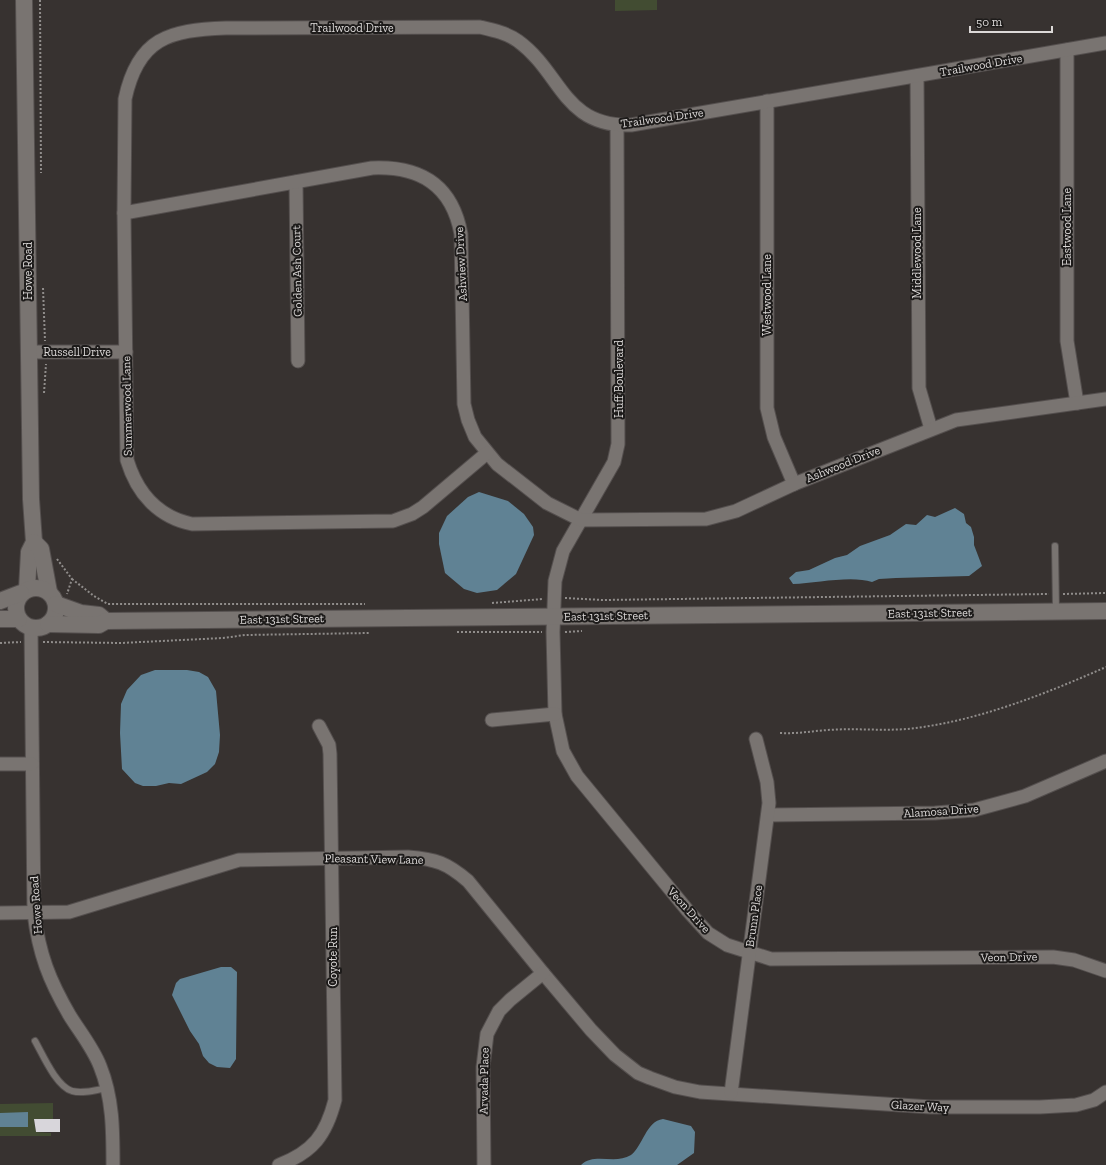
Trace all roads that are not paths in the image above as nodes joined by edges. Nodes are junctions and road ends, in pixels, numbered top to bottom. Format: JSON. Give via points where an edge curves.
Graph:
{"nodes":[{"id":1,"x":24,"y":0,"type":"edge"},
{"id":2,"x":156,"y":43,"type":"joint"},
{"id":3,"x":1106,"y":43,"type":"edge"},
{"id":4,"x":1067,"y":50,"type":"junction"},
{"id":5,"x":917,"y":76,"type":"junction"},
{"id":6,"x":767,"y":101,"type":"junction"},
{"id":7,"x":617,"y":125,"type":"junction"},
{"id":8,"x":296,"y":182,"type":"junction"},
{"id":9,"x":124,"y":213,"type":"junction"},
{"id":10,"x":29,"y":352,"type":"junction"},
{"id":11,"x":126,"y":352,"type":"junction"},
{"id":12,"x":298,"y":361,"type":"dead end"},
{"id":13,"x":1106,"y":399,"type":"edge"},
{"id":14,"x":1077,"y":403,"type":"junction"},
{"id":15,"x":931,"y":429,"type":"junction"},
{"id":16,"x":487,"y":453,"type":"junction"},
{"id":17,"x":794,"y":484,"type":"junction"},
{"id":18,"x":581,"y":520,"type":"junction"},
{"id":19,"x":34,"y":542,"type":"junction"},
{"id":20,"x":1055,"y":546,"type":"dead end"},
{"id":21,"x":24,"y":591,"type":"junction"},
{"id":22,"x":0,"y":601,"type":"edge"},
{"id":23,"x":56,"y":601,"type":"junction"},
{"id":24,"x":1056,"y":611,"type":"junction"},
{"id":25,"x":1106,"y":611,"type":"edge"},
{"id":26,"x":554,"y":616,"type":"junction"},
{"id":27,"x":0,"y":619,"type":"edge"},
{"id":28,"x":106,"y":621,"type":"junction"},
{"id":29,"x":25,"y":623,"type":"junction"},
{"id":30,"x":55,"y":625,"type":"junction"},
{"id":31,"x":555,"y":714,"type":"junction"},
{"id":32,"x":492,"y":720,"type":"dead end"},
{"id":33,"x":319,"y":726,"type":"dead end"},
{"id":34,"x":756,"y":739,"type":"dead end"},
{"id":35,"x":1106,"y":761,"type":"edge"},
{"id":36,"x":0,"y":764,"type":"edge"},
{"id":37,"x":32,"y":764,"type":"junction"},
{"id":38,"x":768,"y":815,"type":"junction"},
{"id":39,"x":332,"y":858,"type":"junction"},
{"id":40,"x":0,"y":913,"type":"edge"},
{"id":41,"x":34,"y":913,"type":"junction"},
{"id":42,"x":749,"y":953,"type":"junction"},
{"id":43,"x":1106,"y":970,"type":"edge"},
{"id":44,"x":543,"y":973,"type":"junction"},
{"id":45,"x":35,"y":1041,"type":"dead end"},
{"id":46,"x":107,"y":1088,"type":"junction"},
{"id":47,"x":1106,"y":1092,"type":"edge"},
{"id":48,"x":731,"y":1093,"type":"junction"},
{"id":49,"x":113,"y":1165,"type":"edge"},
{"id":50,"x":279,"y":1165,"type":"edge"},
{"id":51,"x":484,"y":1165,"type":"edge"}],
"edges":[{"from":1,"to":10,"type":"street","name":"Howe Road"},
{"from":2,"to":7,"type":"street","name":"Trailwood Drive","via":[[184,31],[212,29],[480,27],[517,40],[570,102],[583,113],[607,124]]},
{"from":2,"to":9,"type":"street","name":"Summerwood Lane","via":[[136,65],[125,98]]},
{"from":3,"to":4,"type":"street","name":"Trailwood Drive"},
{"from":4,"to":5,"type":"street","name":"Trailwood Drive"},
{"from":4,"to":14,"type":"street","name":"Eastwood Lane","via":[[1067,341]]},
{"from":5,"to":6,"type":"street","name":"Trailwood Drive"},
{"from":5,"to":15,"type":"street","name":"Middlewood Lane","via":[[918,382],[921,401]]},
{"from":6,"to":7,"type":"street","name":"Trailwood Drive","via":[[631,125]]},
{"from":6,"to":17,"type":"street","name":"Westwood Lane","via":[[768,408],[774,437]]},
{"from":7,"to":18,"type":"street","name":"Huff Boulevard","via":[[618,444],[614,462]]},
{"from":8,"to":9,"type":"street","name":"Ashview Drive"},
{"from":8,"to":12,"type":"street","name":"Golden Ash Court"},
{"from":8,"to":16,"type":"street","name":"Ashview Drive","via":[[372,168],[396,168],[420,174],[433,182],[448,199],[461,234],[464,404],[475,437]]},
{"from":9,"to":11,"type":"street","name":"Summerwood Lane"},
{"from":10,"to":11,"type":"street","name":"Russell Drive"},
{"from":10,"to":19,"type":"street","name":"Howe Road"},
{"from":11,"to":16,"type":"street","name":"Summerwood Lane","via":[[127,460],[132,476],[150,502],[162,513],[179,521],[192,524],[393,521],[423,507]]},
{"from":13,"to":14,"type":"street","name":"Ashwood Drive"},
{"from":14,"to":15,"type":"street","name":"Ashwood Drive","via":[[972,416]]},
{"from":15,"to":17,"type":"street","name":"Ashwood Drive"},
{"from":16,"to":18,"type":"street","name":"Ashview Drive","via":[[511,477],[547,503]]},
{"from":17,"to":18,"type":"street","name":"Ashwood Drive","via":[[736,511],[706,519]]},
{"from":18,"to":26,"type":"street","name":"Huff Boulevard","via":[[563,551],[558,567]]},
{"from":19,"to":21,"type":"street","name":"Howe Road","via":[[29,552]]},
{"from":19,"to":23,"type":"street","name":"Howe Road","via":[[41,549]]},
{"from":20,"to":24,"type":"lane"},
{"from":21,"to":22,"type":"street"},
{"from":21,"to":23,"type":"street","via":[[41,588]]},
{"from":21,"to":29,"type":"street","via":[[16,606]]},
{"from":23,"to":28,"type":"street","name":"East 131st Street","via":[[81,613],[99,615]]},
{"from":23,"to":30,"type":"street"},
{"from":24,"to":25,"type":"street","name":"East 131st Street"},
{"from":24,"to":26,"type":"street","name":"East 131st Street"},
{"from":26,"to":28,"type":"street","name":"East 131st Street"},
{"from":26,"to":31,"type":"street","name":"Veon Drive"},
{"from":27,"to":29,"type":"street"},
{"from":28,"to":30,"type":"street","name":"East 131st Street","via":[[99,625]]},
{"from":29,"to":30,"type":"street","via":[[43,627]]},
{"from":29,"to":37,"type":"street","name":"Howe Road"},
{"from":31,"to":32,"type":"street"},
{"from":31,"to":42,"type":"street","name":"Veon Drive","via":[[563,751],[577,776],[698,923],[727,945]]},
{"from":33,"to":39,"type":"street","name":"Coyote Run","via":[[329,745],[330,754]]},
{"from":34,"to":38,"type":"street","name":"Brunn Place","via":[[766,782]]},
{"from":35,"to":38,"type":"street","name":"Alamosa Drive","via":[[1025,796],[974,810],[935,813]]},
{"from":36,"to":37,"type":"street"},
{"from":37,"to":41,"type":"street","name":"Howe Road"},
{"from":38,"to":42,"type":"street","name":"Brunn Place"},
{"from":39,"to":41,"type":"street","name":"Pleasant View Lane","via":[[240,860],[74,910]]},
{"from":39,"to":44,"type":"street","name":"Pleasant View Lane","via":[[408,857],[443,862],[468,881]]},
{"from":39,"to":50,"type":"street","name":"Coyote Run","via":[[335,1100],[324,1130],[313,1146],[303,1154]]},
{"from":40,"to":41,"type":"street","name":"Pleasant View Lane"},
{"from":41,"to":46,"type":"street","name":"Howe Road","via":[[47,972],[100,1065]]},
{"from":42,"to":43,"type":"street","name":"Veon Drive","via":[[771,959],[1053,957],[1074,960]]},
{"from":42,"to":48,"type":"street","name":"Brunn Place"},
{"from":44,"to":48,"type":"street","name":"Pleasant View Lane","via":[[605,1046],[638,1073],[687,1090]]},
{"from":44,"to":51,"type":"street","name":"Arvada Place","via":[[499,1011],[487,1034],[484,1060]]},
{"from":45,"to":46,"type":"lane","via":[[55,1077],[71,1090],[80,1092]]},
{"from":46,"to":49,"type":"street","name":"Howe Road","via":[[113,1125]]},
{"from":47,"to":48,"type":"street","name":"Glazer Way","via":[[1088,1102],[1070,1105],[954,1108]]}]}
